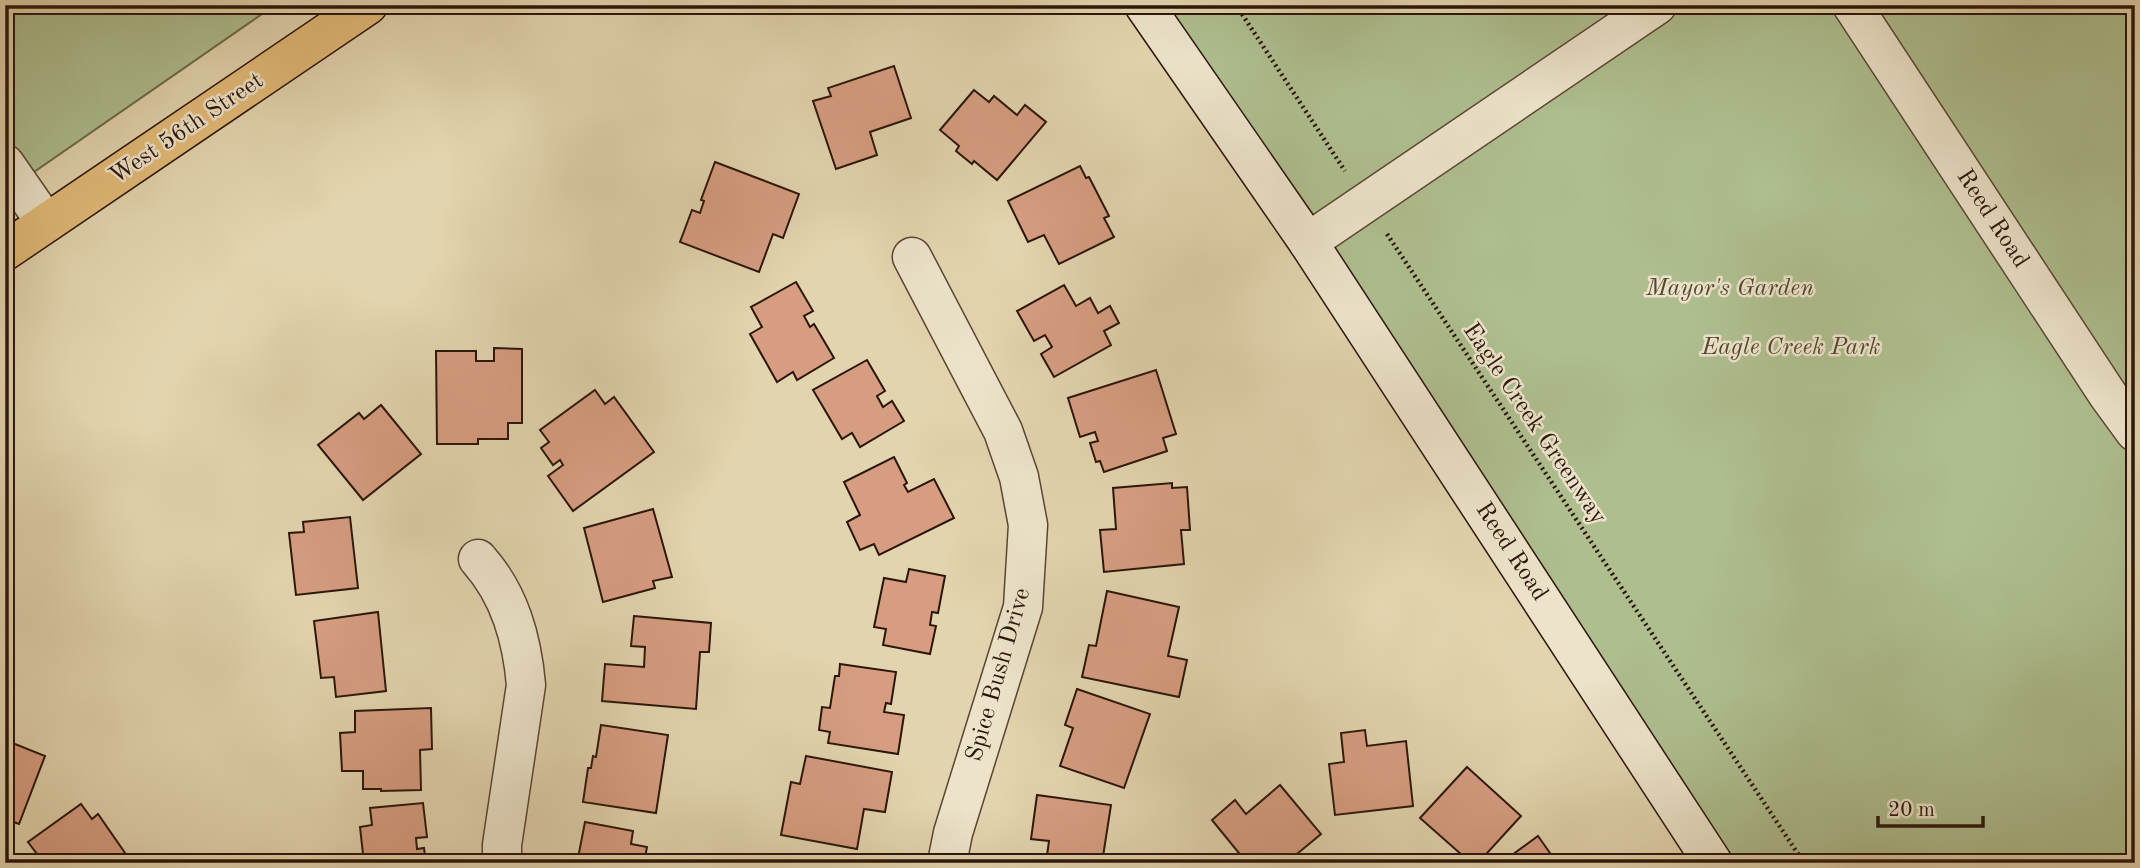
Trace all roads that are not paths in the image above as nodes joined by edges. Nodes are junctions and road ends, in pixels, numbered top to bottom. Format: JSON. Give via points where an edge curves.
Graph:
{"nodes":[{"id":1,"x":368,"y":5,"type":"edge"},
{"id":2,"x":1144,"y":5,"type":"edge"},
{"id":3,"x":1657,"y":5,"type":"edge"},
{"id":4,"x":1853,"y":5,"type":"edge"},
{"id":5,"x":5,"y":164,"type":"edge"},
{"id":6,"x":46,"y":223,"type":"junction"},
{"id":7,"x":1308,"y":242,"type":"junction"},
{"id":8,"x":5,"y":251,"type":"edge"},
{"id":9,"x":912,"y":257,"type":"dead end"},
{"id":10,"x":2135,"y":432,"type":"edge"},
{"id":11,"x":478,"y":559,"type":"dead end"},
{"id":12,"x":502,"y":863,"type":"edge"},
{"id":13,"x":947,"y":863,"type":"edge"},
{"id":14,"x":1713,"y":863,"type":"edge"}],
"edges":[{"from":1,"to":6,"type":"main road","name":"West 56th Street"},
{"from":2,"to":7,"type":"street","name":"Reed Road"},
{"from":3,"to":7,"type":"street"},
{"from":4,"to":10,"type":"street","name":"Reed Road"},
{"from":5,"to":6,"type":"street"},
{"from":6,"to":8,"type":"main road","name":"West 56th Street"},
{"from":7,"to":14,"type":"street","name":"Reed Road"},
{"from":9,"to":13,"type":"street","name":"Spice Bush Drive","via":[[1003,431],[1019,477],[1028,525],[1023,607]]},
{"from":11,"to":12,"type":"street","via":[[508,606],[525,661],[526,685]]}]}
